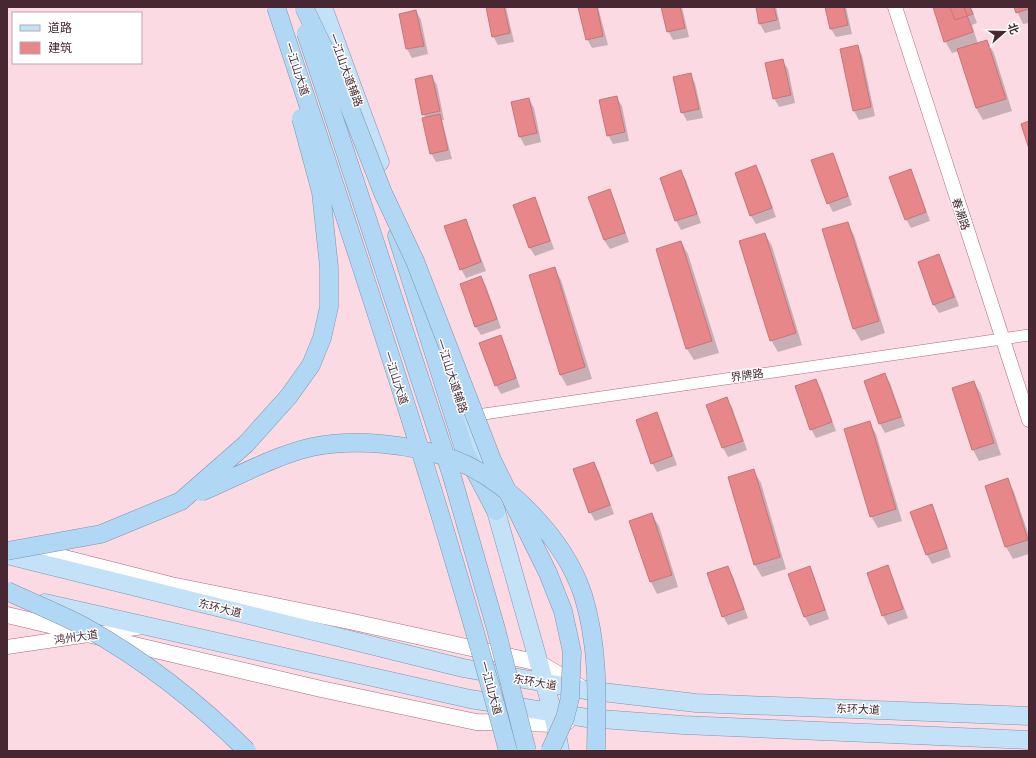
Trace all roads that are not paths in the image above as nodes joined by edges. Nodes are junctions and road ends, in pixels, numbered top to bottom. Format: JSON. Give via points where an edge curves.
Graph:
{"nodes":[{"id":1,"x":272,"y":7,"type":"edge"},
{"id":2,"x":276,"y":7,"type":"edge"},
{"id":3,"x":297,"y":7,"type":"edge"},
{"id":4,"x":304,"y":7,"type":"edge"},
{"id":5,"x":323,"y":7,"type":"edge"},
{"id":6,"x":895,"y":7,"type":"edge"},
{"id":7,"x":383,"y":193,"type":"junction"},
{"id":8,"x":1029,"y":335,"type":"edge"},
{"id":9,"x":1001,"y":339,"type":"junction"},
{"id":10,"x":466,"y":416,"type":"junction"},
{"id":11,"x":1029,"y":420,"type":"edge"},
{"id":12,"x":181,"y":501,"type":"junction"},
{"id":13,"x":496,"y":511,"type":"junction"},
{"id":14,"x":7,"y":544,"type":"edge"},
{"id":15,"x":7,"y":551,"type":"edge"},
{"id":16,"x":7,"y":555,"type":"edge"},
{"id":17,"x":7,"y":591,"type":"edge"},
{"id":18,"x":7,"y":594,"type":"edge"},
{"id":19,"x":7,"y":615,"type":"edge"},
{"id":20,"x":146,"y":627,"type":"junction"},
{"id":21,"x":91,"y":635,"type":"junction"},
{"id":22,"x":7,"y":647,"type":"edge"},
{"id":23,"x":539,"y":663,"type":"junction"},
{"id":24,"x":545,"y":684,"type":"junction"},
{"id":25,"x":585,"y":690,"type":"junction"},
{"id":26,"x":1029,"y":716,"type":"edge"},
{"id":27,"x":555,"y":718,"type":"junction"},
{"id":28,"x":1029,"y":740,"type":"edge"},
{"id":29,"x":247,"y":751,"type":"edge"},
{"id":30,"x":508,"y":751,"type":"edge"},
{"id":31,"x":527,"y":751,"type":"edge"},
{"id":32,"x":550,"y":751,"type":"edge"},
{"id":33,"x":560,"y":751,"type":"edge"},
{"id":34,"x":596,"y":751,"type":"edge"}],
"edges":[{"from":1,"to":12,"type":"highway","bridge":true,"via":[[321,192],[329,267],[329,307],[322,338],[311,365],[289,396],[246,444]]},
{"from":2,"to":30,"type":"highway","name":"一江山大道","bridge":true,"via":[[428,477],[477,635]]},
{"from":3,"to":31,"type":"highway","name":"一江山大道","bridge":true,"via":[[451,473],[496,629]]},
{"from":4,"to":7,"type":"highway","bridge":true,"via":[[339,80]]},
{"from":5,"to":10,"type":"main road","name":"一江山大道辅路","via":[[387,180]]},
{"from":6,"to":9,"type":"street","name":"春潮路"},
{"from":7,"to":13,"type":"highway","bridge":true,"via":[[465,452]]},
{"from":7,"to":32,"type":"highway","bridge":true,"via":[[416,261],[492,460],[548,573],[567,625],[573,665],[570,698],[565,718]]},
{"from":8,"to":9,"type":"street","name":"界牌路"},
{"from":9,"to":10,"type":"street","name":"界牌路"},
{"from":9,"to":11,"type":"street","name":"春潮路"},
{"from":10,"to":13,"type":"main road","name":"一江山大道辅路"},
{"from":12,"to":15,"type":"highway","bridge":true,"via":[[116,530]]},
{"from":12,"to":34,"type":"highway","bridge":true,"via":[[278,458],[313,447],[337,444],[390,445],[426,451],[456,460],[482,474],[508,493],[538,522],[562,553],[582,594],[594,641],[597,688]]},
{"from":13,"to":23,"type":"main road","name":"一江山大道辅路"},
{"from":14,"to":23,"type":"main road","via":[[170,585]]},
{"from":16,"to":24,"type":"main road","name":"东环大道","via":[[463,668]]},
{"from":17,"to":29,"type":"highway","bridge":true,"via":[[84,627],[130,655],[201,707]]},
{"from":18,"to":20,"type":"main road"},
{"from":19,"to":21,"type":"main road"},
{"from":20,"to":21,"type":"street","name":"鸿州大道"},
{"from":20,"to":27,"type":"main road"},
{"from":21,"to":22,"type":"street","name":"鸿州大道"},
{"from":21,"to":27,"type":"main road","via":[[476,722]]},
{"from":23,"to":24,"type":"main road","name":"一江山大道辅路"},
{"from":23,"to":25,"type":"main road"},
{"from":24,"to":25,"type":"main road","name":"东环大道"},
{"from":24,"to":27,"type":"main road","name":"一江山大道辅路"},
{"from":25,"to":26,"type":"main road","name":"东环大道","via":[[696,703]]},
{"from":27,"to":28,"type":"main road"},
{"from":27,"to":33,"type":"main road","name":"一江山大道辅路"}]}
